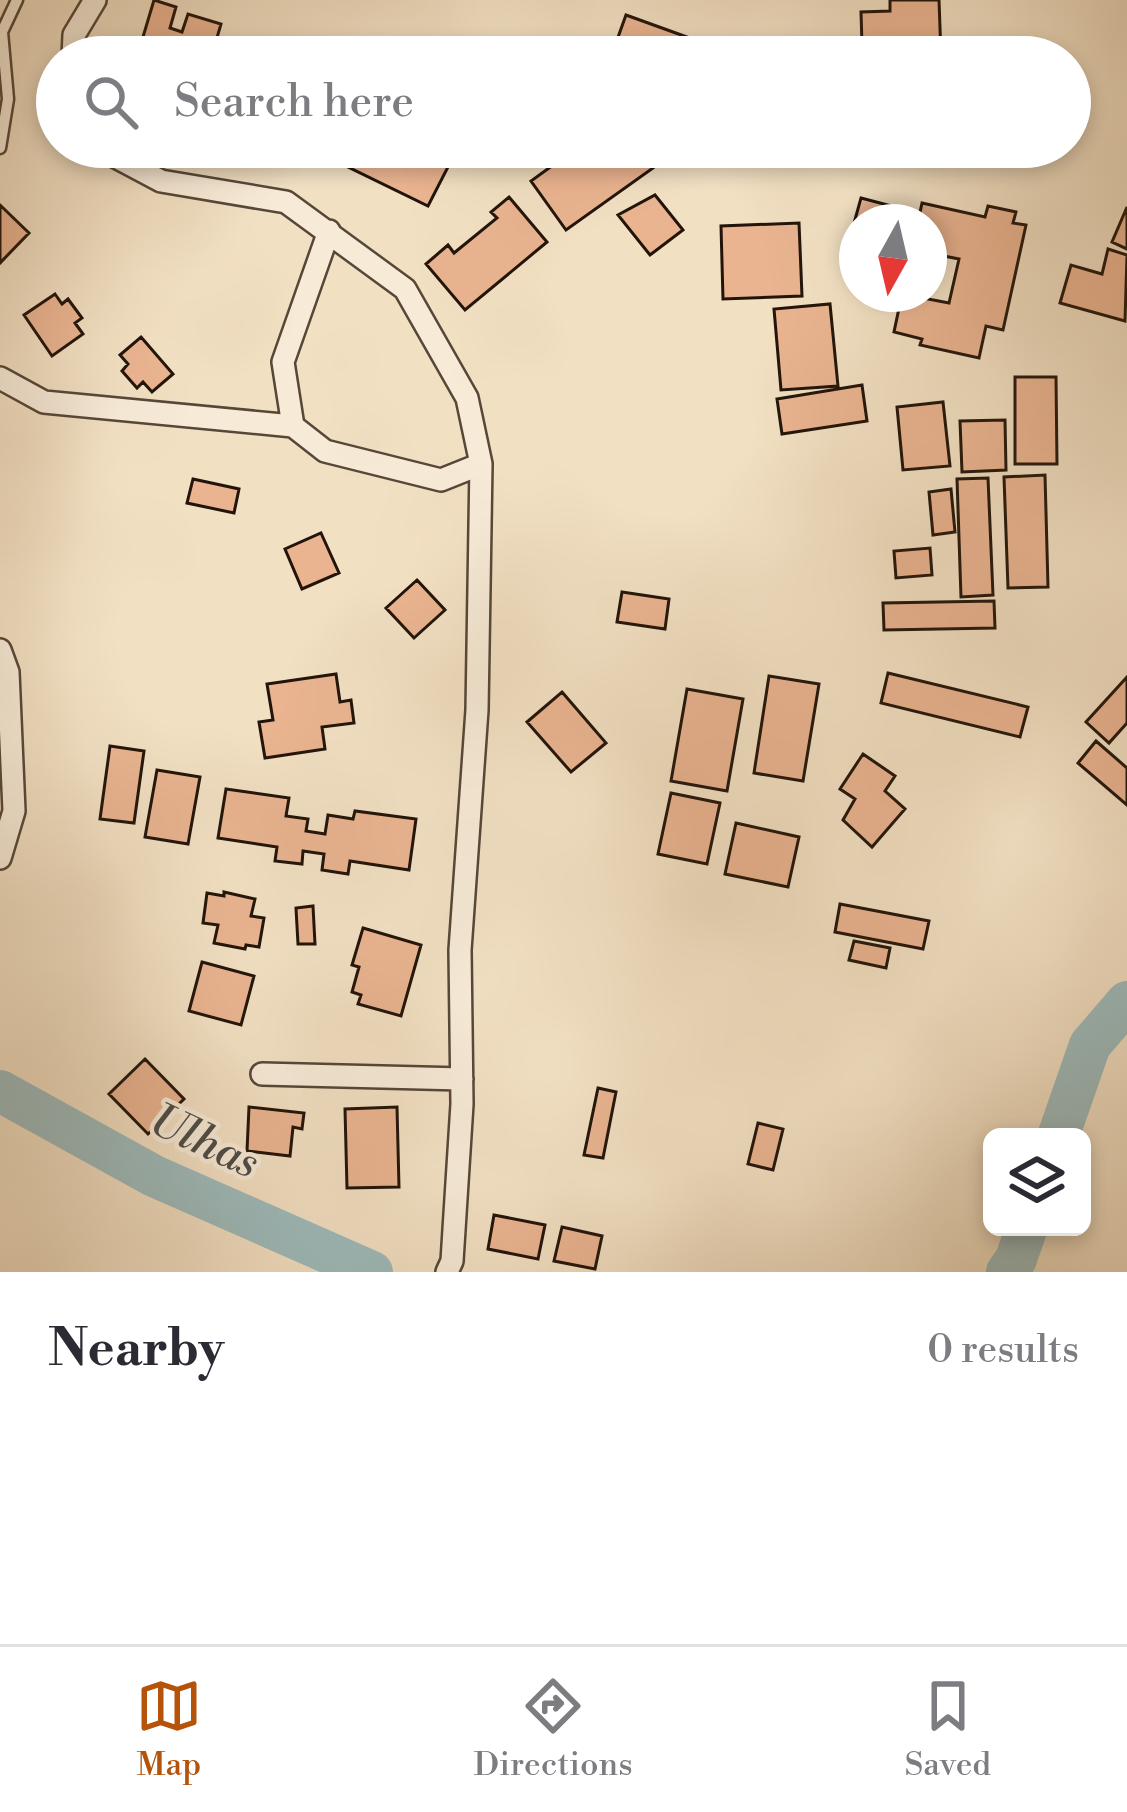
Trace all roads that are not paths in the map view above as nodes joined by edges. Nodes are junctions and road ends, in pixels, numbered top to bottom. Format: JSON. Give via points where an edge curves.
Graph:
{"nodes":[{"id":1,"x":17,"y":0,"type":"edge"},
{"id":2,"x":94,"y":0,"type":"edge"},
{"id":3,"x":74,"y":36,"type":"edge"},
{"id":4,"x":0,"y":148,"type":"edge"},
{"id":5,"x":137,"y":168,"type":"edge"},
{"id":6,"x":329,"y":231,"type":"junction"},
{"id":7,"x":0,"y":378,"type":"edge"},
{"id":8,"x":292,"y":426,"type":"junction"},
{"id":9,"x":481,"y":464,"type":"junction"},
{"id":10,"x":0,"y":650,"type":"edge"},
{"id":11,"x":0,"y":858,"type":"edge"},
{"id":12,"x":262,"y":1074,"type":"dead end"},
{"id":13,"x":462,"y":1078,"type":"junction"},
{"id":14,"x":449,"y":1267,"type":"edge"}],
"edges":[{"from":1,"to":4,"type":"lane","via":[[2,32],[8,99]]},
{"from":2,"to":3,"type":"street"},
{"from":5,"to":6,"type":"street","via":[[161,181],[286,202]]},
{"from":6,"to":8,"type":"street","via":[[284,362]]},
{"from":6,"to":9,"type":"street","via":[[405,289],[467,398]]},
{"from":7,"to":8,"type":"street","via":[[44,402]]},
{"from":8,"to":9,"type":"street","via":[[325,451],[441,480]]},
{"from":9,"to":13,"type":"street"},
{"from":10,"to":11,"type":"street","via":[[8,672],[14,811]]},
{"from":12,"to":13,"type":"street"},
{"from":13,"to":14,"type":"street"}]}
